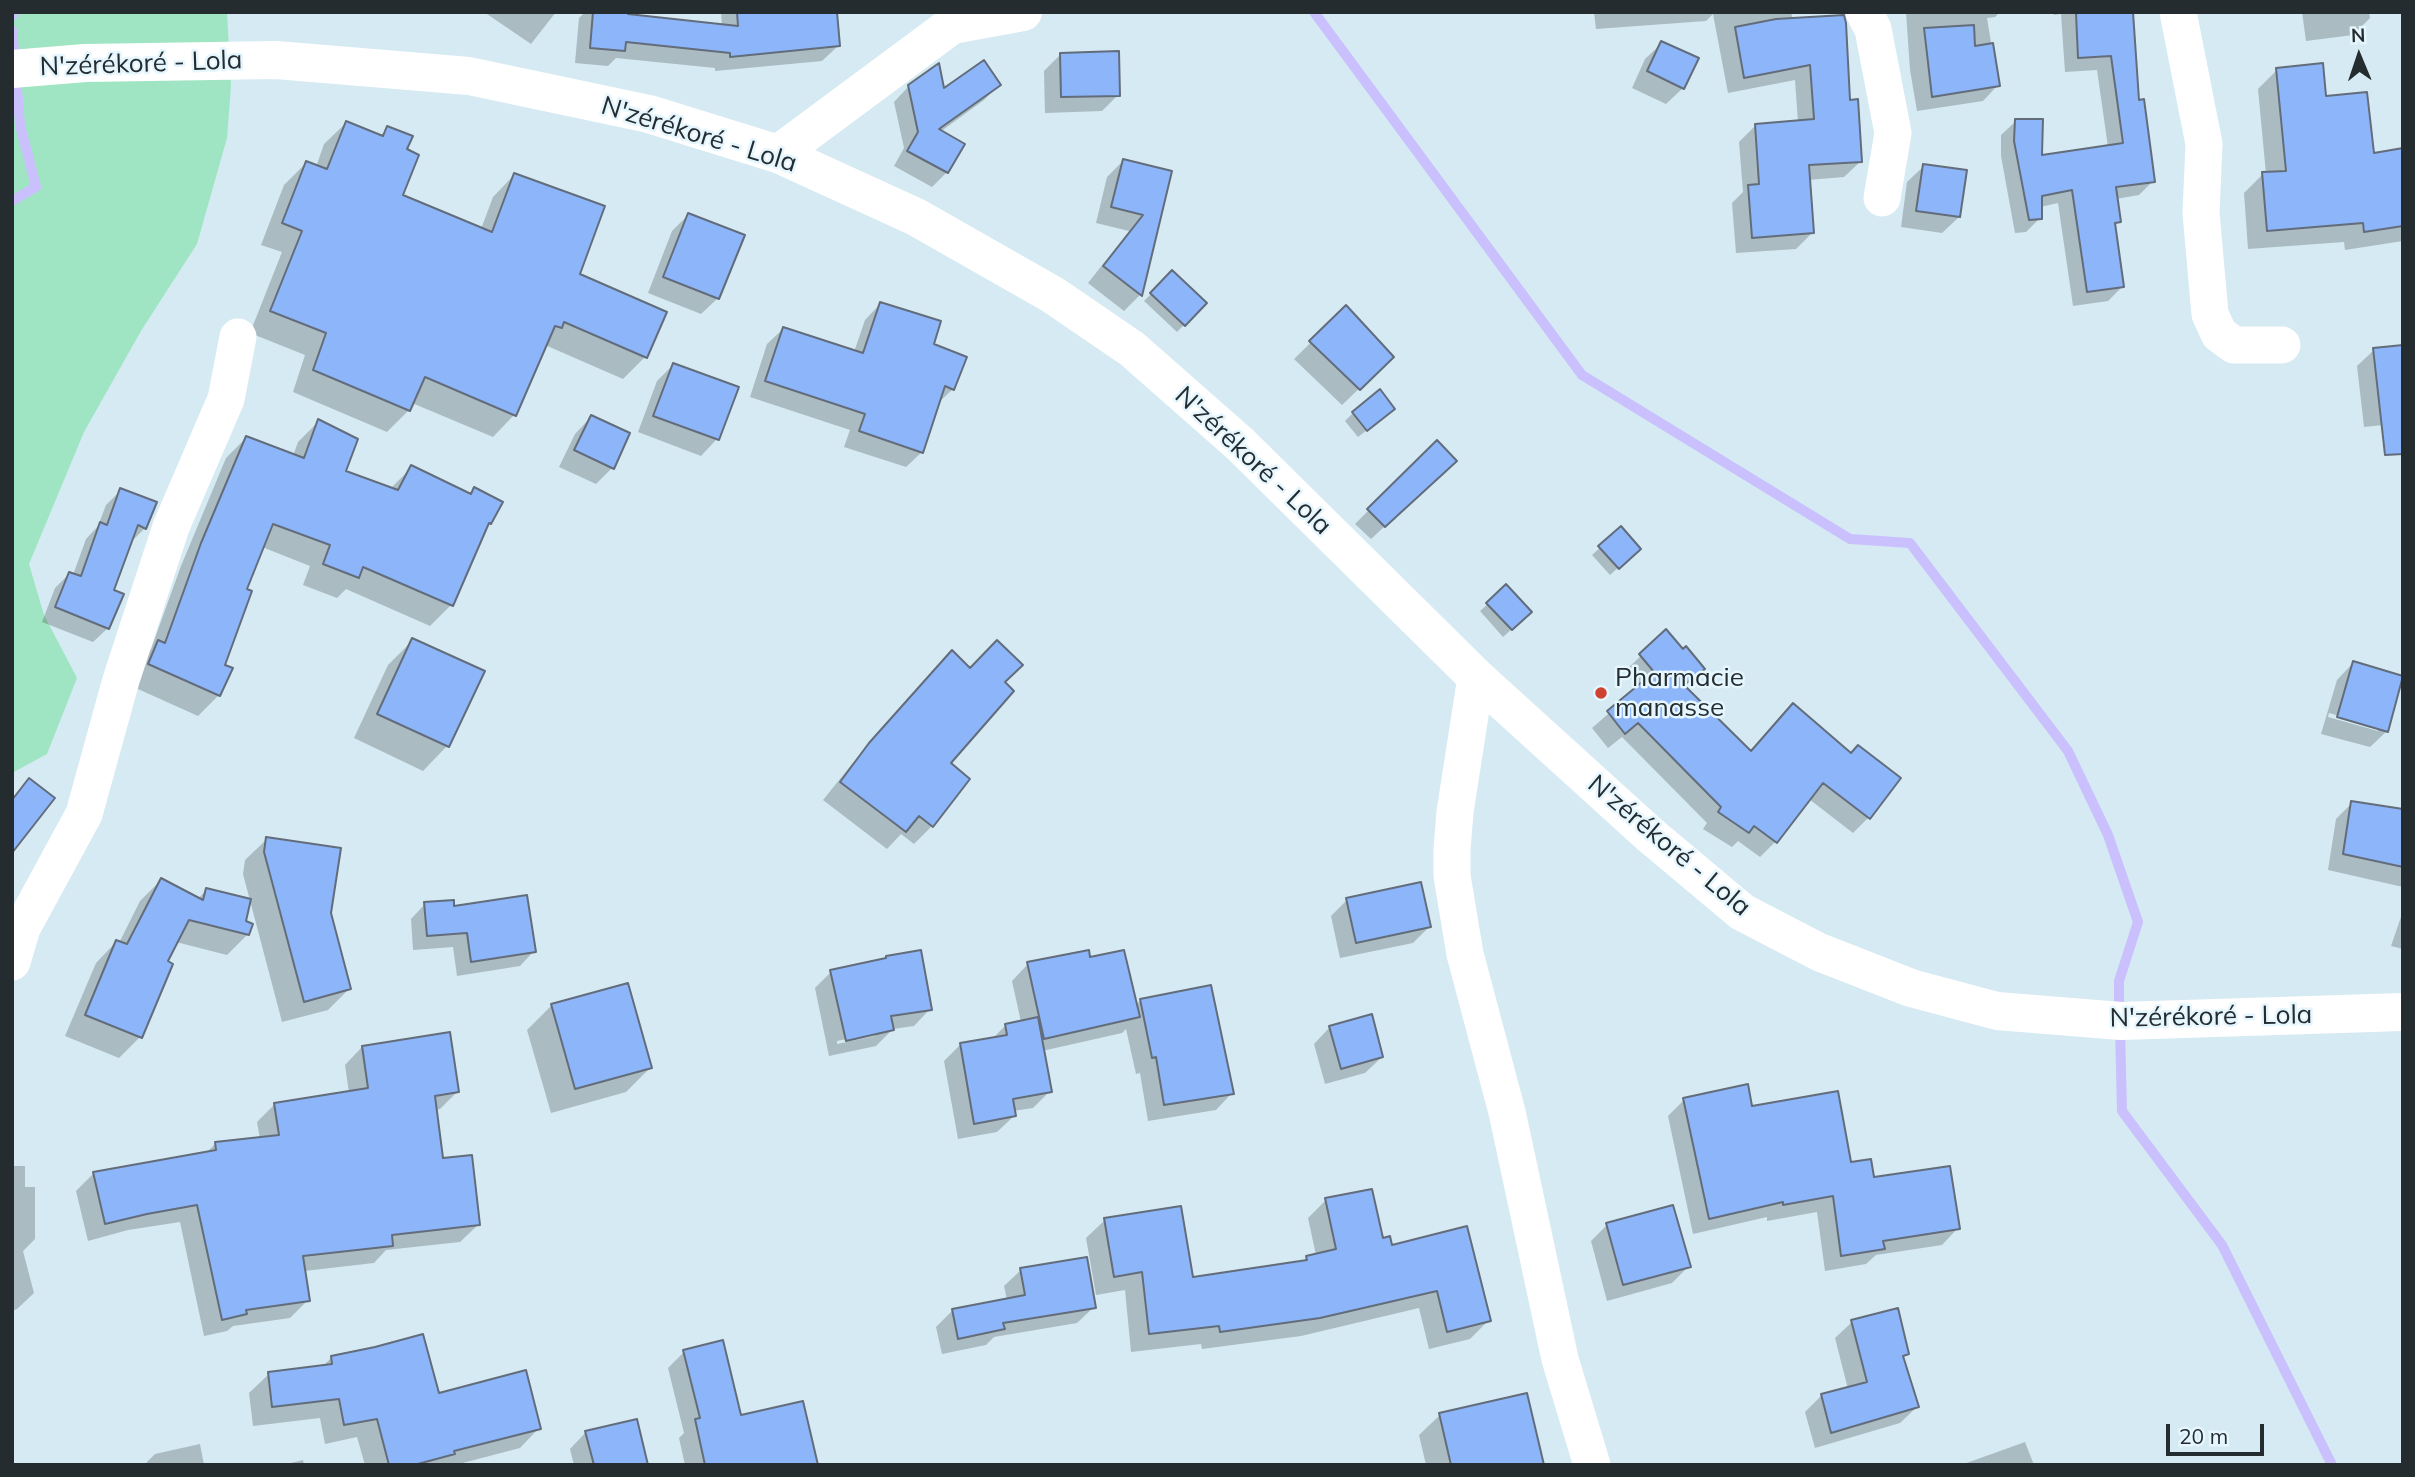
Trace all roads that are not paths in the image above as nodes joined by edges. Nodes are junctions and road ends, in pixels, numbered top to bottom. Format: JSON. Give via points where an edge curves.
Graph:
{"nodes":[{"id":1,"x":1023,"y":12,"type":"edge"},
{"id":2,"x":1864,"y":12,"type":"edge"},
{"id":3,"x":2178,"y":12,"type":"edge"},
{"id":4,"x":24,"y":68,"type":"edge"},
{"id":5,"x":778,"y":154,"type":"junction"},
{"id":6,"x":1882,"y":198,"type":"dead end"},
{"id":7,"x":238,"y":337,"type":"dead end"},
{"id":8,"x":2282,"y":345,"type":"dead end"},
{"id":9,"x":1476,"y":677,"type":"junction"},
{"id":10,"x":12,"y":962,"type":"edge"},
{"id":11,"x":2403,"y":1012,"type":"edge"},
{"id":12,"x":1592,"y":1465,"type":"edge"}],
"edges":[{"from":1,"to":5,"type":"main road","via":[[952,25]]},
{"from":2,"to":6,"type":"street","via":[[1873,29],[1893,133]]},
{"from":3,"to":8,"type":"street","via":[[2204,144],[2201,213],[2210,314],[2219,334],[2234,345]]},
{"from":4,"to":5,"type":"main road","name":"N'zérékoré - Lola","via":[[276,60],[469,76],[649,114]]},
{"from":5,"to":9,"type":"main road","name":"N'zérékoré - Lola","via":[[916,217],[1053,295],[1132,349],[1240,444]]},
{"from":7,"to":10,"type":"street","via":[[226,399],[171,527],[83,814],[22,928]]},
{"from":9,"to":11,"type":"main road","name":"N'zérékoré - Lola","via":[[1742,912],[1819,952],[1911,988],[1997,1012],[2121,1021]]},
{"from":9,"to":12,"type":"street","via":[[1455,812],[1452,876],[1465,954],[1507,1112],[1560,1359]]}]}
